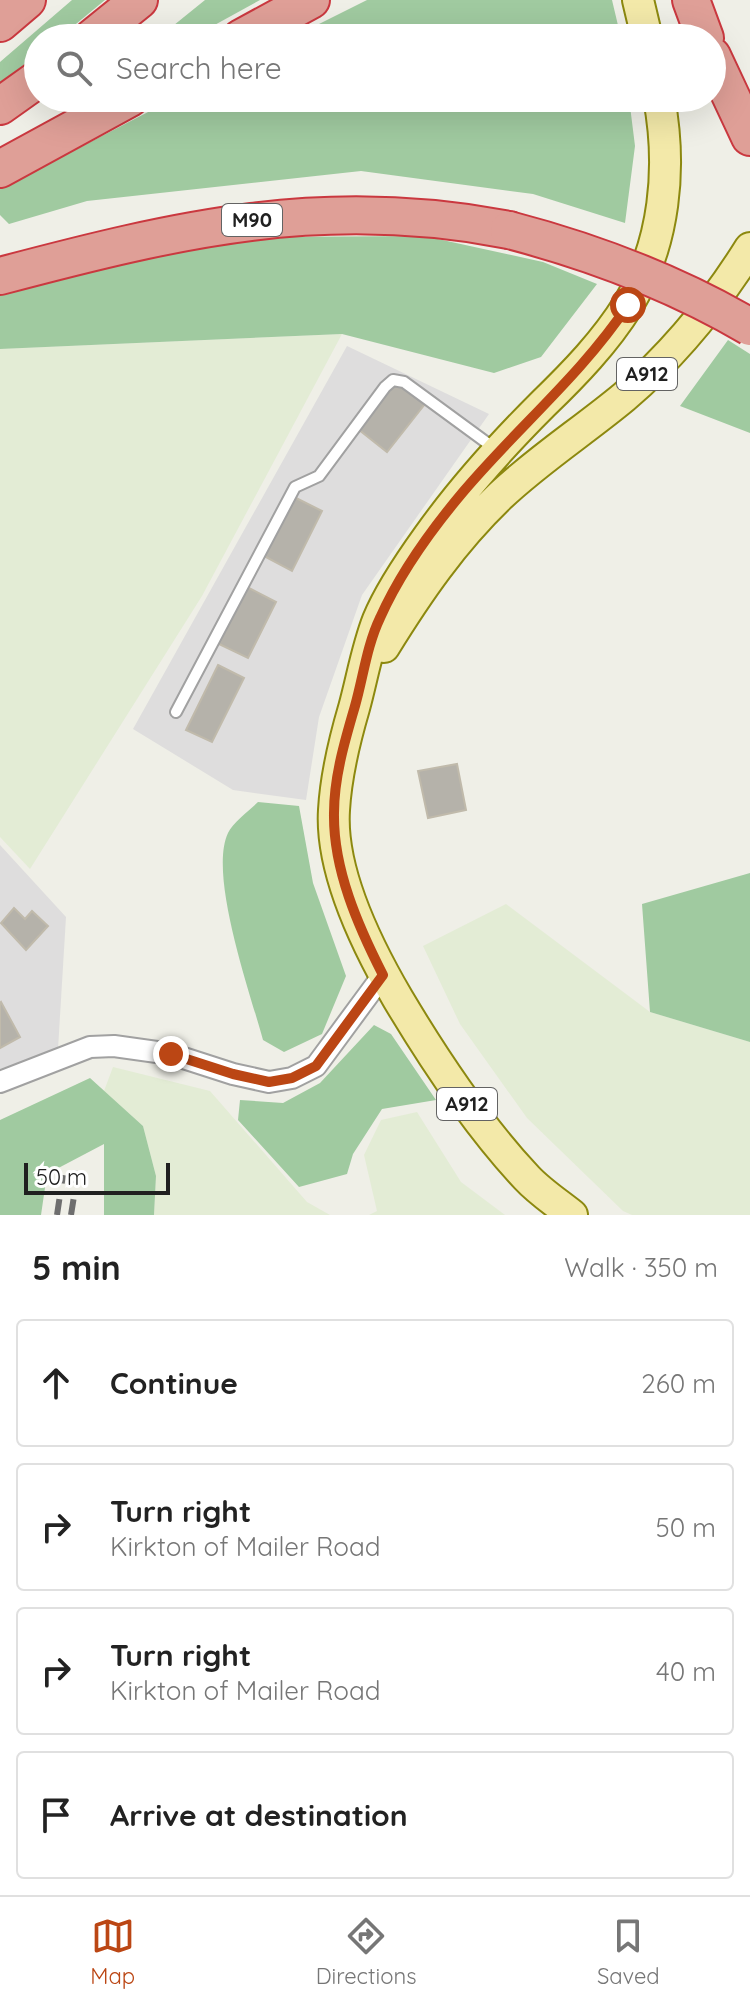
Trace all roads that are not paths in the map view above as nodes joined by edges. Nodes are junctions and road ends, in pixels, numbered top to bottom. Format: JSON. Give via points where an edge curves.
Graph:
{"nodes":[{"id":1,"x":27,"y":0,"type":"edge"},
{"id":2,"x":139,"y":0,"type":"edge"},
{"id":3,"x":311,"y":0,"type":"edge"},
{"id":4,"x":638,"y":0,"type":"edge"},
{"id":5,"x":691,"y":0,"type":"edge"},
{"id":6,"x":0,"y":23,"type":"edge"},
{"id":7,"x":109,"y":24,"type":"edge"},
{"id":8,"x":267,"y":24,"type":"edge"},
{"id":9,"x":644,"y":24,"type":"edge"},
{"id":10,"x":700,"y":24,"type":"edge"},
{"id":11,"x":726,"y":85,"type":"edge"},
{"id":12,"x":24,"y":89,"type":"edge"},
{"id":13,"x":0,"y":106,"type":"edge"},
{"id":14,"x":104,"y":112,"type":"edge"},
{"id":15,"x":661,"y":112,"type":"edge"},
{"id":16,"x":750,"y":137,"type":"edge"},
{"id":17,"x":0,"y":169,"type":"edge"},
{"id":18,"x":750,"y":248,"type":"edge"},
{"id":19,"x":0,"y":276,"type":"edge"},
{"id":20,"x":750,"y":327,"type":"edge"},
{"id":21,"x":498,"y":452,"type":"junction"},
{"id":22,"x":360,"y":686,"type":"junction"},
{"id":23,"x":176,"y":712,"type":"dead end"},
{"id":24,"x":383,"y":975,"type":"junction"},
{"id":25,"x":0,"y":1082,"type":"edge"},
{"id":26,"x":572,"y":1215,"type":"edge"}],
"edges":[{"from":1,"to":6,"type":"highway"},
{"from":2,"to":7,"type":"highway"},
{"from":3,"to":8,"type":"highway"},
{"from":4,"to":9,"type":"main road"},
{"from":5,"to":10,"type":"highway"},
{"from":11,"to":16,"type":"highway"},
{"from":12,"to":13,"type":"highway"},
{"from":14,"to":17,"type":"highway"},
{"from":15,"to":21,"type":"main road","number":"A912","via":[[665,181],[654,244],[639,284],[598,346]]},
{"from":18,"to":22,"type":"main road","number":"A912","via":[[686,338],[624,396],[500,496],[462,536],[434,570]]},
{"from":19,"to":20,"type":"highway","number":"M90","bridge":true,"via":[[201,228],[282,217],[410,216],[465,221],[568,246],[698,299]]},
{"from":21,"to":22,"type":"main road","number":"A912","via":[[397,584],[378,621]]},
{"from":21,"to":23,"type":"lane","via":[[404,382],[393,380],[319,476],[295,487]]},
{"from":22,"to":24,"type":"main road","number":"A912","via":[[341,753],[334,813],[340,866]]},
{"from":24,"to":25,"type":"street","via":[[316,1066],[292,1078],[269,1082],[171,1054],[114,1046],[90,1047]]},
{"from":24,"to":26,"type":"main road","number":"A912","via":[[497,1143],[529,1180]]}]}
